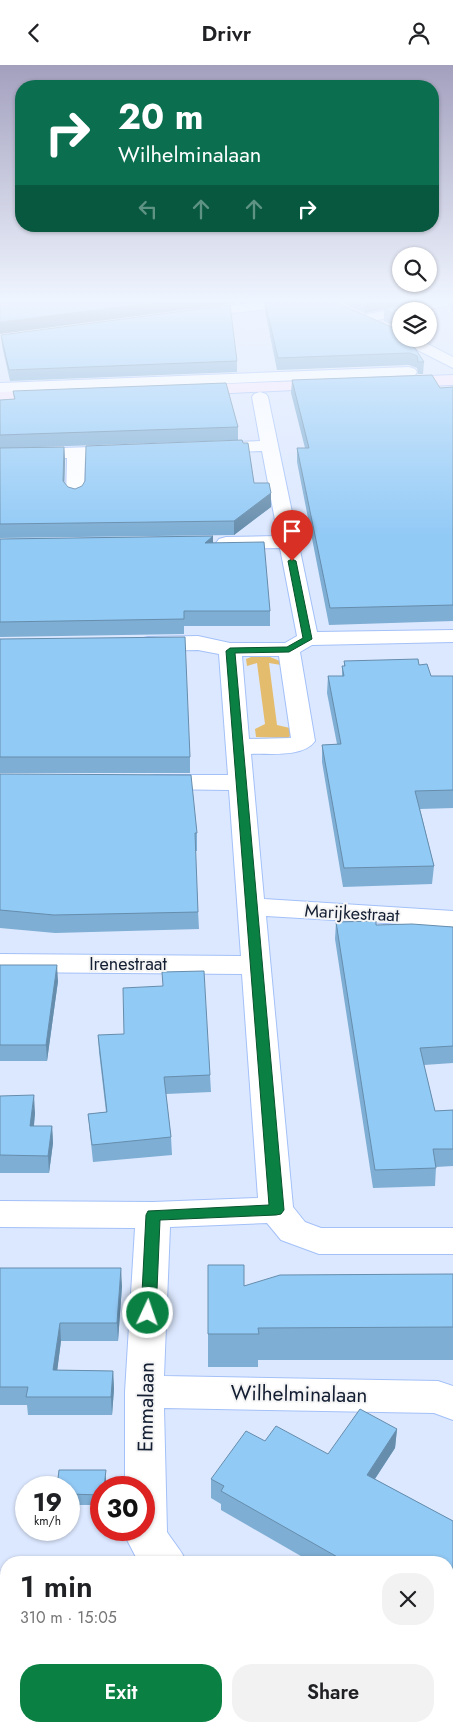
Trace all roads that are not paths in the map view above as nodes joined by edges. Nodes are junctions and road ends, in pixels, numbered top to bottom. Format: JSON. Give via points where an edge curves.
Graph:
{"nodes":[{"id":1,"x":218,"y":380,"type":"edge"},
{"id":2,"x":399,"y":380,"type":"edge"},
{"id":3,"x":453,"y":380,"type":"edge"},
{"id":4,"x":406,"y":382,"type":"junction"},
{"id":5,"x":0,"y":389,"type":"edge"},
{"id":6,"x":382,"y":391,"type":"edge"},
{"id":7,"x":341,"y":393,"type":"edge"},
{"id":8,"x":0,"y":397,"type":"edge"},
{"id":9,"x":260,"y":397,"type":"junction"},
{"id":10,"x":180,"y":400,"type":"edge"},
{"id":11,"x":62,"y":404,"type":"edge"},
{"id":12,"x":0,"y":406,"type":"edge"},
{"id":13,"x":270,"y":446,"type":"junction"},
{"id":14,"x":192,"y":448,"type":"edge"},
{"id":15,"x":144,"y":450,"type":"edge"},
{"id":16,"x":76,"y":452,"type":"junction"},
{"id":17,"x":0,"y":455,"type":"edge"},
{"id":18,"x":75,"y":495,"type":"edge"},
{"id":19,"x":288,"y":542,"type":"junction"},
{"id":20,"x":210,"y":543,"type":"edge"},
{"id":21,"x":453,"y":636,"type":"edge"},
{"id":22,"x":298,"y":644,"type":"junction"},
{"id":23,"x":124,"y":645,"type":"edge"},
{"id":24,"x":230,"y":651,"type":"junction"},
{"id":25,"x":238,"y":747,"type":"junction"},
{"id":26,"x":128,"y":782,"type":"edge"},
{"id":27,"x":241,"y":783,"type":"junction"},
{"id":28,"x":252,"y":907,"type":"junction"},
{"id":29,"x":453,"y":919,"type":"edge"},
{"id":30,"x":0,"y":963,"type":"edge"},
{"id":31,"x":256,"y":965,"type":"junction"},
{"id":32,"x":276,"y":1210,"type":"junction"},
{"id":33,"x":0,"y":1214,"type":"edge"},
{"id":34,"x":153,"y":1215,"type":"junction"},
{"id":35,"x":453,"y":1241,"type":"edge"},
{"id":36,"x":144,"y":1392,"type":"junction"},
{"id":37,"x":453,"y":1404,"type":"edge"},
{"id":38,"x":158,"y":1556,"type":"edge"}],
"edges":[{"from":1,"to":5,"type":"street"},
{"from":2,"to":4,"type":"street"},
{"from":3,"to":4,"type":"street"},
{"from":4,"to":6,"type":"street"},
{"from":4,"to":8,"type":"street"},
{"from":7,"to":9,"type":"street"},
{"from":9,"to":10,"type":"street"},
{"from":9,"to":13,"type":"street"},
{"from":11,"to":12,"type":"street"},
{"from":13,"to":14,"type":"street"},
{"from":13,"to":19,"type":"street"},
{"from":15,"to":16,"type":"street"},
{"from":16,"to":17,"type":"street"},
{"from":16,"to":18,"type":"street"},
{"from":19,"to":20,"type":"street"},
{"from":19,"to":22,"type":"street"},
{"from":21,"to":22,"type":"street"},
{"from":22,"to":24,"type":"street"},
{"from":22,"to":25,"type":"street","via":[[303,741],[293,745]]},
{"from":23,"to":24,"type":"street","via":[[198,643]]},
{"from":24,"to":25,"type":"street"},
{"from":25,"to":27,"type":"street"},
{"from":26,"to":27,"type":"street"},
{"from":27,"to":28,"type":"street"},
{"from":28,"to":29,"type":"street","name":"Marijkestraat"},
{"from":28,"to":31,"type":"street"},
{"from":30,"to":31,"type":"street","name":"Irenestraat"},
{"from":31,"to":32,"type":"street"},
{"from":32,"to":34,"type":"street"},
{"from":32,"to":35,"type":"street","via":[[293,1231],[319,1241]]},
{"from":33,"to":34,"type":"street"},
{"from":34,"to":36,"type":"street","name":"Emmalaan"},
{"from":36,"to":37,"type":"street","name":"Wilhelminalaan","via":[[438,1397]]},
{"from":36,"to":38,"type":"street","name":"Emmalaan","via":[[146,1536]]}]}
